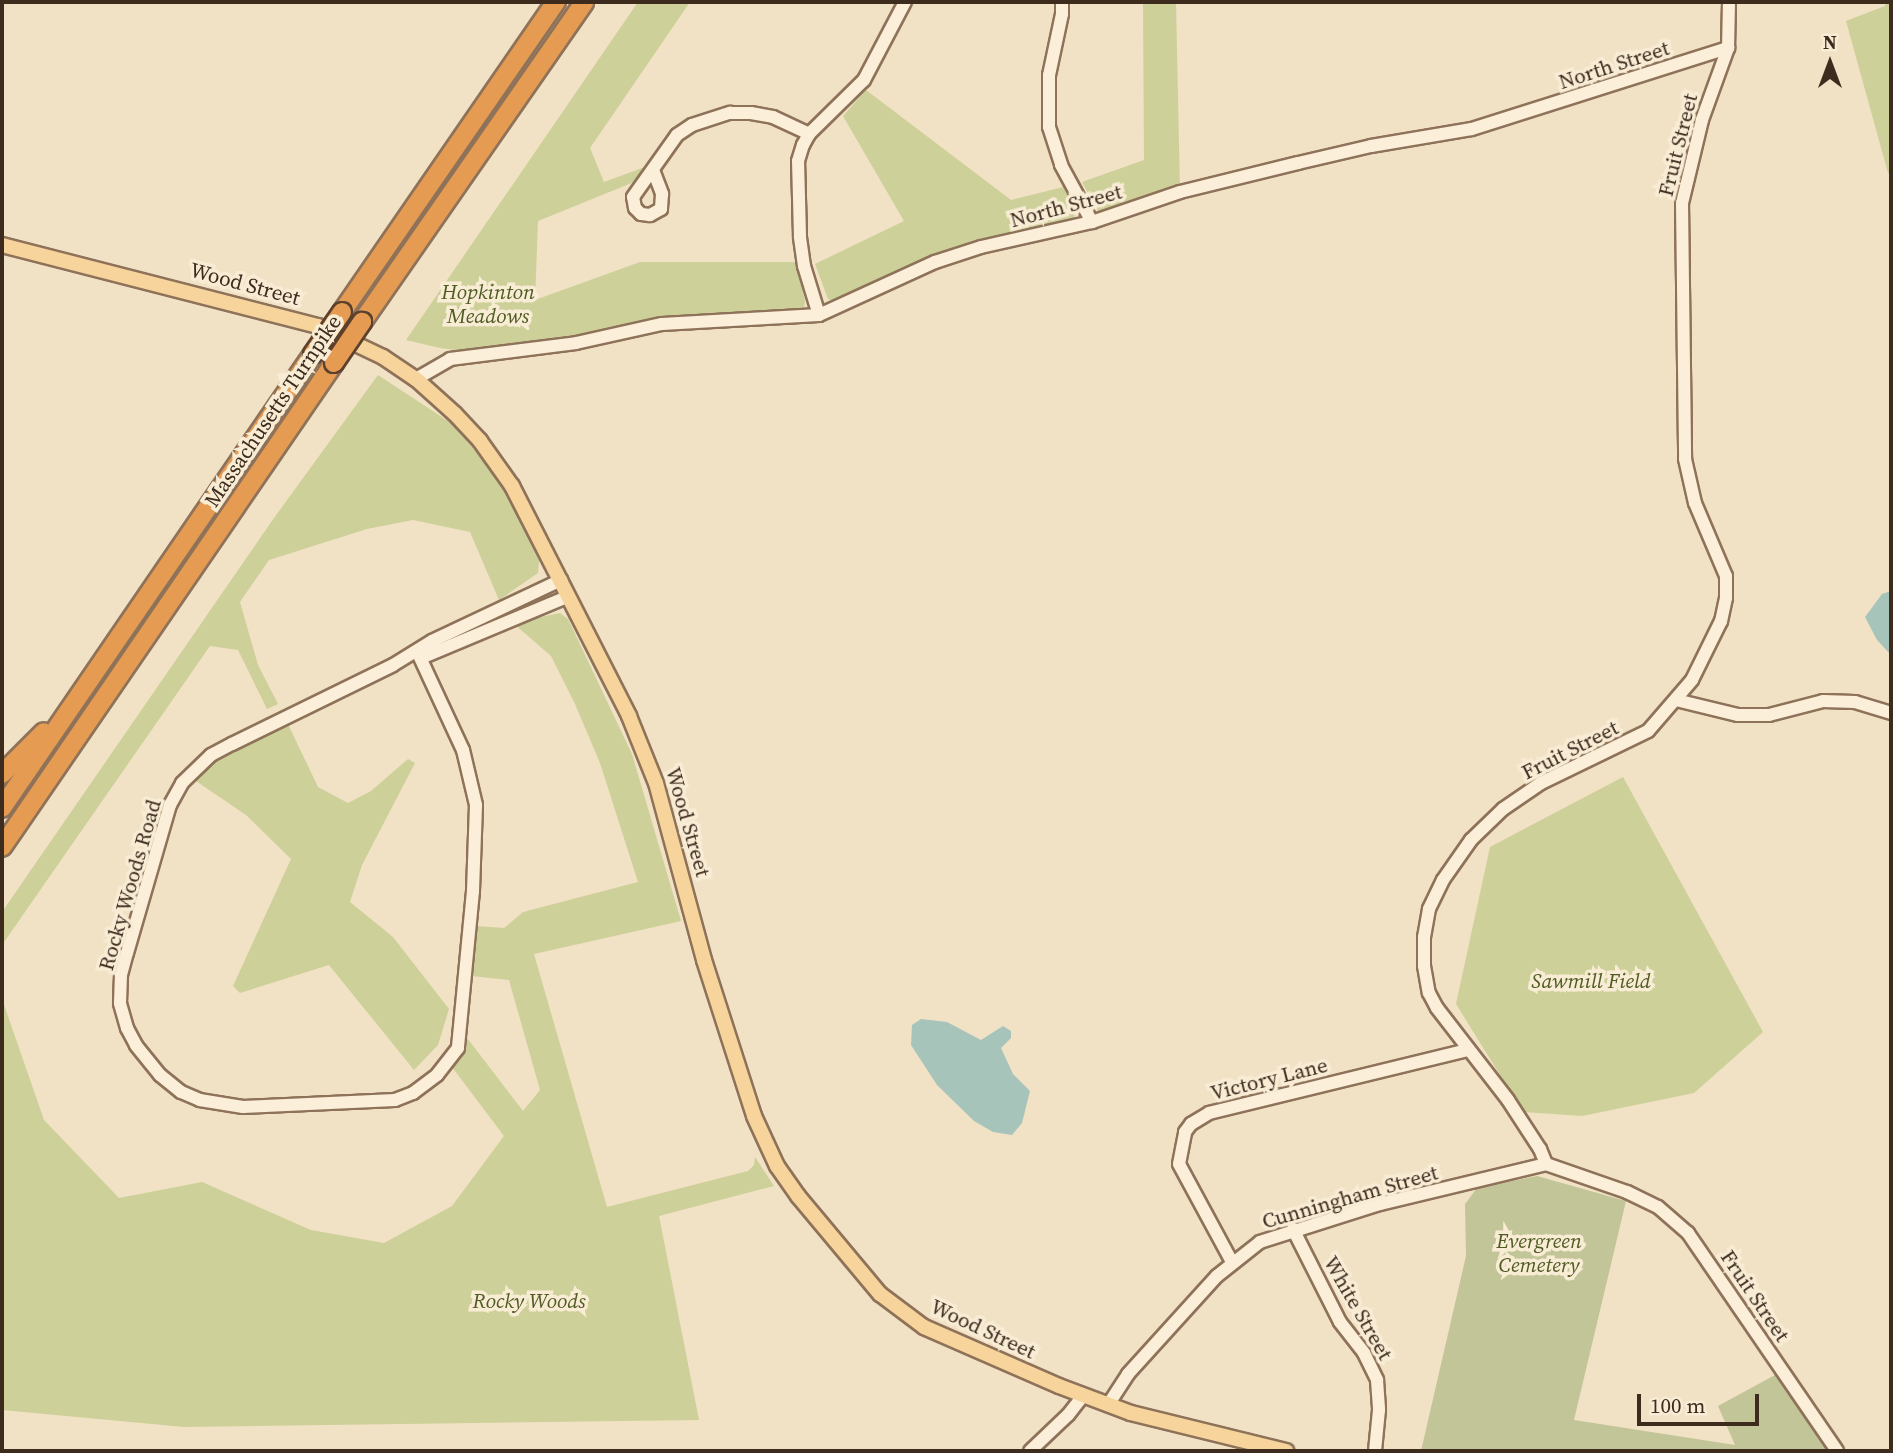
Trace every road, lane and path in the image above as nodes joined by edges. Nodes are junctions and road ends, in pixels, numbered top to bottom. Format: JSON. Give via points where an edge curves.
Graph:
{"nodes":[{"id":1,"x":556,"y":2,"type":"edge"},
{"id":2,"x":584,"y":2,"type":"edge"},
{"id":3,"x":905,"y":2,"type":"edge"},
{"id":4,"x":1062,"y":2,"type":"edge"},
{"id":5,"x":1728,"y":2,"type":"edge"},
{"id":6,"x":1728,"y":48,"type":"junction"},
{"id":7,"x":809,"y":134,"type":"junction"},
{"id":8,"x":653,"y":170,"type":"dead end"},
{"id":9,"x":1092,"y":222,"type":"junction"},
{"id":10,"x":2,"y":245,"type":"edge"},
{"id":11,"x":819,"y":315,"type":"junction"},
{"id":12,"x":416,"y":379,"type":"junction"},
{"id":13,"x":561,"y":580,"type":"junction"},
{"id":14,"x":569,"y":596,"type":"junction"},
{"id":15,"x":419,"y":654,"type":"junction"},
{"id":16,"x":1676,"y":700,"type":"junction"},
{"id":17,"x":72,"y":706,"type":"junction"},
{"id":18,"x":1891,"y":713,"type":"edge"},
{"id":19,"x":2,"y":774,"type":"edge"},
{"id":20,"x":2,"y":808,"type":"edge"},
{"id":21,"x":2,"y":847,"type":"edge"},
{"id":22,"x":1468,"y":1050,"type":"junction"},
{"id":23,"x":1546,"y":1164,"type":"junction"},
{"id":24,"x":1293,"y":1229,"type":"junction"},
{"id":25,"x":1232,"y":1262,"type":"junction"},
{"id":26,"x":1083,"y":1396,"type":"junction"},
{"id":27,"x":1108,"y":1405,"type":"junction"},
{"id":28,"x":1030,"y":1451,"type":"edge"},
{"id":29,"x":1286,"y":1451,"type":"edge"},
{"id":30,"x":1375,"y":1451,"type":"edge"},
{"id":31,"x":1837,"y":1451,"type":"edge"}],
"edges":[{"from":1,"to":17,"type":"highway","name":"Massachusetts Turnpike","bridge":true},
{"from":2,"to":21,"type":"highway","name":"Massachusetts Turnpike","bridge":true},
{"from":3,"to":7,"type":"street","via":[[864,80]]},
{"from":4,"to":9,"type":"street","via":[[1049,75],[1049,127],[1061,165]]},
{"from":5,"to":6,"type":"street","name":"Fruit Street"},
{"from":6,"to":9,"type":"street","name":"North Street","via":[[1472,129],[1298,163],[1180,192]]},
{"from":6,"to":16,"type":"street","name":"Fruit Street","via":[[1684,188],[1682,221],[1685,459],[1695,503],[1726,576],[1727,598],[1707,653]]},
{"from":7,"to":8,"type":"street","via":[[773,117],[730,113],[677,135]]},
{"from":7,"to":11,"type":"street","via":[[798,161],[800,236]]},
{"from":9,"to":11,"type":"street","name":"North Street","via":[[935,262]]},
{"from":10,"to":12,"type":"main road","name":"Wood Street","via":[[318,326],[383,357]]},
{"from":11,"to":12,"type":"street","name":"North Street","via":[[662,324],[576,343],[450,359]]},
{"from":12,"to":13,"type":"main road","name":"Wood Street","via":[[456,414],[491,456],[521,502]]},
{"from":13,"to":14,"type":"main road","name":"Wood Street"},
{"from":13,"to":15,"type":"street","name":"Rocky Woods Road"},
{"from":14,"to":15,"type":"street","name":"Rocky Woods Road"},
{"from":14,"to":26,"type":"main road","name":"Wood Street","via":[[652,770],[704,960],[757,1125],[777,1166],[855,1268],[909,1318]]},
{"from":15,"to":15,"type":"street","name":"Rocky Woods Road","via":[[222,750],[195,768],[170,805],[121,975],[120,1003],[136,1045],[181,1092],[243,1107],[395,1100],[413,1093],[437,1074],[458,1048],[476,805],[463,750]]},
{"from":16,"to":18,"type":"street","via":[[1738,715],[1769,715],[1824,701],[1855,702]]},
{"from":16,"to":22,"type":"street","name":"Fruit Street","via":[[1658,722],[1633,740],[1555,775],[1503,809],[1471,839],[1443,880],[1426,923],[1424,966],[1437,1008]]},
{"from":17,"to":19,"type":"highway"},
{"from":17,"to":20,"type":"highway","name":"Massachusetts Turnpike"},
{"from":22,"to":23,"type":"street","name":"Fruit Street","via":[[1526,1126]]},
{"from":22,"to":25,"type":"street","name":"Victory Lane","via":[[1209,1113],[1191,1124],[1179,1164]]},
{"from":23,"to":24,"type":"street","name":"Cunningham Street"},
{"from":23,"to":31,"type":"street","name":"Fruit Street","via":[[1637,1197],[1669,1215],[1688,1233]]},
{"from":24,"to":25,"type":"street","name":"Cunningham Street","via":[[1260,1242]]},
{"from":24,"to":30,"type":"street","name":"White Street","via":[[1340,1322],[1364,1353],[1377,1380]]},
{"from":25,"to":27,"type":"street","name":"Cunningham Street","via":[[1128,1374]]},
{"from":26,"to":27,"type":"main road","name":"Wood Street"},
{"from":26,"to":28,"type":"street"},
{"from":27,"to":29,"type":"main road","name":"Wood Street"}]}
